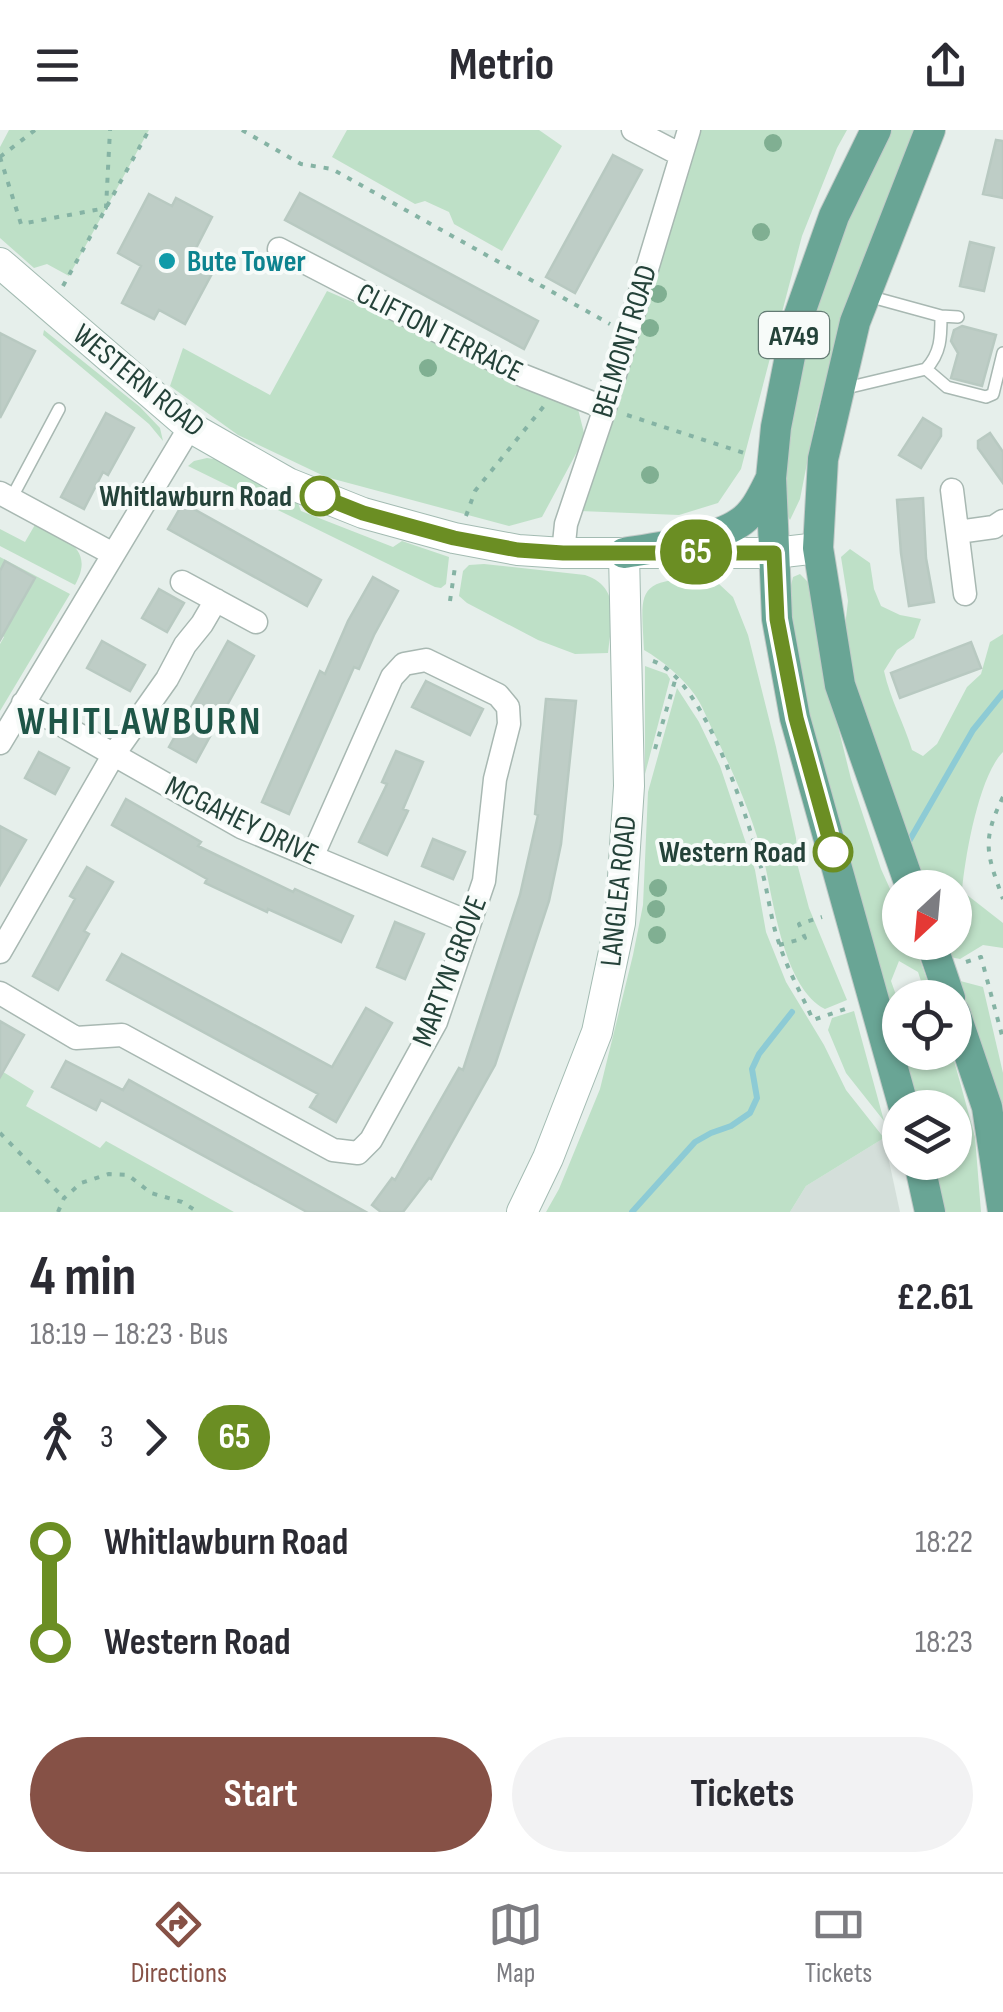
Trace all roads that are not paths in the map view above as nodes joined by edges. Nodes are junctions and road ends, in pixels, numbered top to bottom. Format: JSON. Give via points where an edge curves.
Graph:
{"nodes":[{"id":1,"x":634,"y":130,"type":"edge"},
{"id":2,"x":689,"y":130,"type":"edge"},
{"id":3,"x":876,"y":130,"type":"edge"},
{"id":4,"x":930,"y":130,"type":"edge"},
{"id":5,"x":681,"y":155,"type":"junction"},
{"id":6,"x":279,"y":249,"type":"dead end"},
{"id":7,"x":0,"y":262,"type":"edge"},
{"id":8,"x":866,"y":295,"type":"junction"},
{"id":9,"x":941,"y":316,"type":"junction"},
{"id":10,"x":958,"y":317,"type":"dead end"},
{"id":11,"x":1003,"y":353,"type":"edge"},
{"id":12,"x":926,"y":369,"type":"junction"},
{"id":13,"x":839,"y":389,"type":"junction"},
{"id":14,"x":604,"y":408,"type":"junction"},
{"id":15,"x":59,"y":409,"type":"dead end"},
{"id":16,"x":190,"y":427,"type":"junction"},
{"id":17,"x":763,"y":468,"type":"junction"},
{"id":18,"x":952,"y":490,"type":"dead end"},
{"id":19,"x":6,"y":497,"type":"edge"},
{"id":20,"x":1003,"y":521,"type":"edge"},
{"id":21,"x":958,"y":532,"type":"junction"},
{"id":22,"x":818,"y":548,"type":"junction"},
{"id":23,"x":563,"y":553,"type":"junction"},
{"id":24,"x":624,"y":553,"type":"junction"},
{"id":25,"x":774,"y":553,"type":"junction"},
{"id":26,"x":112,"y":554,"type":"junction"},
{"id":27,"x":182,"y":582,"type":"dead end"},
{"id":28,"x":965,"y":594,"type":"dead end"},
{"id":29,"x":216,"y":600,"type":"junction"},
{"id":30,"x":256,"y":622,"type":"dead end"},
{"id":31,"x":23,"y":703,"type":"junction"},
{"id":32,"x":0,"y":743,"type":"edge"},
{"id":33,"x":114,"y":754,"type":"junction"},
{"id":34,"x":312,"y":855,"type":"junction"},
{"id":35,"x":905,"y":870,"type":"edge"},
{"id":36,"x":468,"y":922,"type":"junction"},
{"id":37,"x":0,"y":952,"type":"edge"},
{"id":38,"x":0,"y":992,"type":"edge"},
{"id":39,"x":972,"y":1062,"type":"edge"},
{"id":40,"x":899,"y":1090,"type":"edge"},
{"id":41,"x":923,"y":1180,"type":"edge"},
{"id":42,"x":522,"y":1212,"type":"edge"},
{"id":43,"x":930,"y":1212,"type":"edge"},
{"id":44,"x":1003,"y":1212,"type":"edge"}],
"edges":[{"from":1,"to":5,"type":"street"},
{"from":2,"to":5,"type":"street","name":"BELMONT ROAD"},
{"from":3,"to":17,"type":"main road","number":"A749","via":[[834,216],[798,320]]},
{"from":4,"to":8,"type":"main road","number":"A749"},
{"from":5,"to":14,"type":"street","name":"BELMONT ROAD"},
{"from":6,"to":14,"type":"street","name":"CLIFTON TERRACE","via":[[524,376]]},
{"from":7,"to":16,"type":"street","name":"WESTERN ROAD"},
{"from":8,"to":9,"type":"lane"},
{"from":8,"to":13,"type":"main road","number":"A749"},
{"from":9,"to":10,"type":"lane"},
{"from":9,"to":12,"type":"lane","via":[[940,348]]},
{"from":11,"to":12,"type":"lane","via":[[986,397],[947,387]]},
{"from":12,"to":13,"type":"lane"},
{"from":13,"to":22,"type":"main road","number":"A749","via":[[823,459]]},
{"from":14,"to":23,"type":"street","name":"BELMONT ROAD","via":[[566,524]]},
{"from":15,"to":19,"type":"lane"},
{"from":16,"to":23,"type":"street","name":"WESTERN ROAD","via":[[288,484],[363,513],[454,538]]},
{"from":16,"to":26,"type":"street"},
{"from":17,"to":24,"type":"main road","via":[[757,505],[739,524]]},
{"from":17,"to":25,"type":"main road","number":"A749"},
{"from":18,"to":21,"type":"street"},
{"from":19,"to":26,"type":"street"},
{"from":20,"to":21,"type":"street"},
{"from":21,"to":28,"type":"street"},
{"from":22,"to":25,"type":"street","name":"WESTERN ROAD"},
{"from":22,"to":35,"type":"main road","number":"A749","via":[[840,685]]},
{"from":23,"to":24,"type":"street","name":"WESTERN ROAD"},
{"from":24,"to":25,"type":"street","name":"WESTERN ROAD"},
{"from":24,"to":42,"type":"street","name":"LANGLEA ROAD","via":[[629,786],[620,923],[597,1032]]},
{"from":25,"to":40,"type":"main road","number":"A749","via":[[777,619],[796,718]]},
{"from":26,"to":31,"type":"street"},
{"from":27,"to":29,"type":"street"},
{"from":29,"to":30,"type":"street"},
{"from":29,"to":33,"type":"street"},
{"from":31,"to":32,"type":"street"},
{"from":31,"to":33,"type":"street","name":"MCGAHEY DRIVE"},
{"from":33,"to":34,"type":"street","name":"MCGAHEY DRIVE","via":[[241,826]]},
{"from":33,"to":37,"type":"street"},
{"from":34,"to":36,"type":"street","name":"MCGAHEY DRIVE"},
{"from":34,"to":36,"type":"street","name":"MARTYN GROVE","via":[[392,677],[404,664],[426,660],[498,694],[508,707],[484,881]]},
{"from":36,"to":38,"type":"street","name":"MARTYN GROVE","via":[[436,1022],[372,1140],[358,1153],[333,1150],[122,1035],[76,1038]]},
{"from":39,"to":44,"type":"main road","via":[[987,1107]]},
{"from":41,"to":43,"type":"main road"}]}
